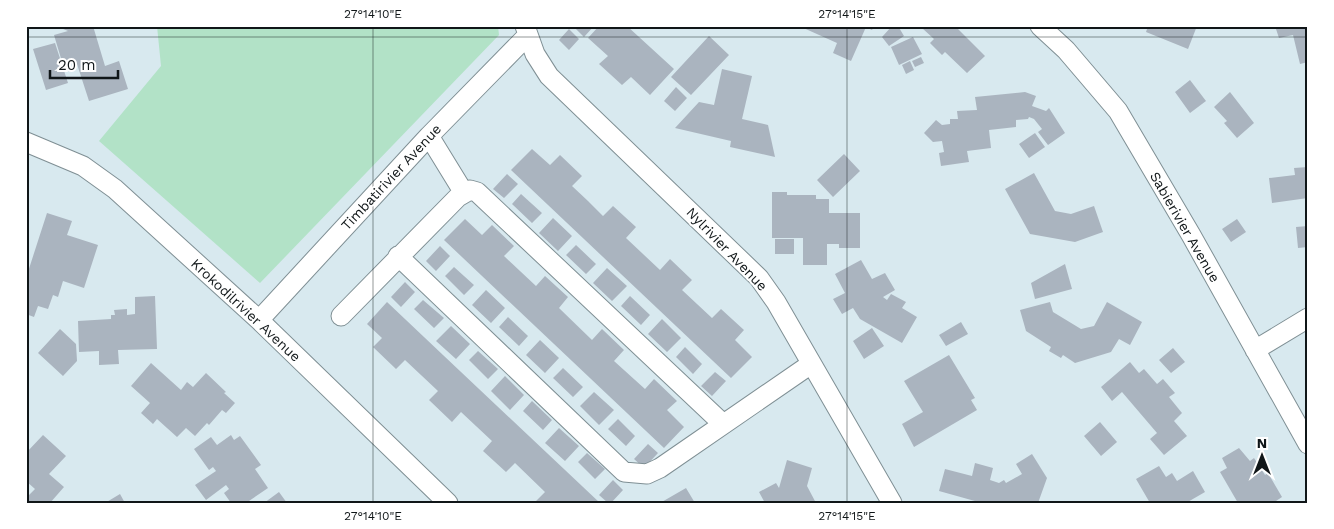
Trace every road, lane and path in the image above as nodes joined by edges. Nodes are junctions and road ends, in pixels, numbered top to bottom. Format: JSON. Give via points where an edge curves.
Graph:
{"nodes":[{"id":1,"x":1040,"y":26,"type":"edge"},
{"id":2,"x":526,"y":31,"type":"edge"},
{"id":3,"x":429,"y":136,"type":"junction"},
{"id":4,"x":26,"y":142,"type":"edge"},
{"id":5,"x":464,"y":193,"type":"junction"},
{"id":6,"x":398,"y":256,"type":"junction"},
{"id":7,"x":341,"y":316,"type":"dead end"},
{"id":8,"x":1308,"y":318,"type":"edge"},
{"id":9,"x":259,"y":320,"type":"junction"},
{"id":10,"x":1255,"y":350,"type":"junction"},
{"id":11,"x":811,"y":364,"type":"junction"},
{"id":12,"x":722,"y":423,"type":"junction"},
{"id":13,"x":1308,"y":444,"type":"edge"},
{"id":14,"x":448,"y":503,"type":"edge"},
{"id":15,"x":892,"y":503,"type":"edge"}],
"edges":[{"from":1,"to":10,"type":"street","name":"Sabierivier Avenue","via":[[1066,50],[1118,111]]},
{"from":2,"to":3,"type":"street","name":"Timbatirivier Avenue"},
{"from":2,"to":11,"type":"street","name":"Nylrivier Avenue","via":[[549,76],[759,278]]},
{"from":3,"to":5,"type":"street"},
{"from":3,"to":9,"type":"street","name":"Timbatirivier Avenue"},
{"from":4,"to":9,"type":"street","name":"Krokodilrivier Avenue","via":[[84,166],[115,189]]},
{"from":5,"to":6,"type":"street"},
{"from":5,"to":12,"type":"street","via":[[470,190],[477,192]]},
{"from":6,"to":7,"type":"street"},
{"from":6,"to":12,"type":"street","via":[[624,472],[647,474],[660,468]]},
{"from":8,"to":10,"type":"street"},
{"from":9,"to":14,"type":"street","name":"Krokodilrivier Avenue"},
{"from":10,"to":13,"type":"street","name":"Sabierivier Avenue"},
{"from":11,"to":12,"type":"street"},
{"from":11,"to":15,"type":"street","name":"Nylrivier Avenue"}]}
